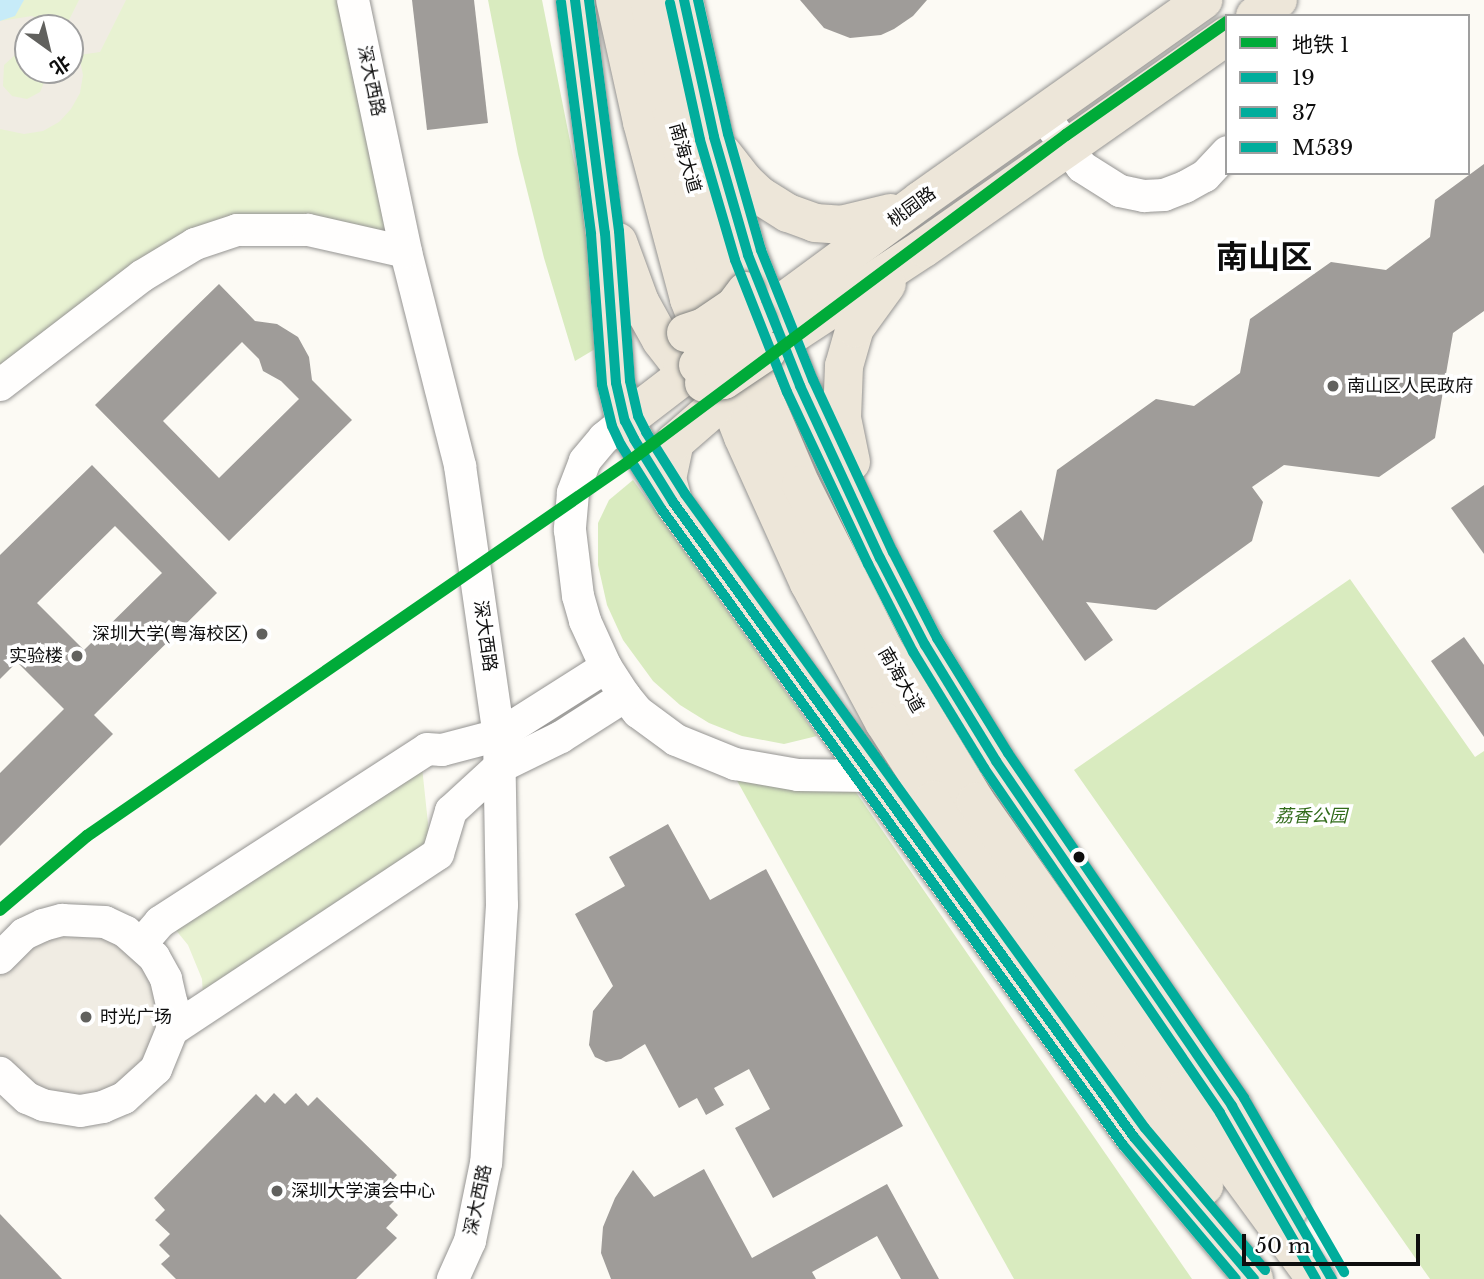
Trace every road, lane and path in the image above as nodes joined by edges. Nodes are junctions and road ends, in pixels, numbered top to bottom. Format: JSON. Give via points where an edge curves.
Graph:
{"nodes":[{"id":1,"x":353,"y":0,"type":"edge"},
{"id":2,"x":575,"y":0,"type":"edge"},
{"id":3,"x":615,"y":0,"type":"edge"},
{"id":4,"x":649,"y":0,"type":"edge"},
{"id":5,"x":684,"y":0,"type":"edge"},
{"id":6,"x":1278,"y":0,"type":"edge"},
{"id":7,"x":1201,"y":2,"type":"edge"},
{"id":8,"x":1258,"y":14,"type":"edge"},
{"id":9,"x":1225,"y":41,"type":"edge"},
{"id":10,"x":1042,"y":114,"type":"junction"},
{"id":11,"x":714,"y":137,"type":"junction"},
{"id":12,"x":1067,"y":149,"type":"junction"},
{"id":13,"x":1225,"y":154,"type":"edge"},
{"id":14,"x":597,"y":162,"type":"junction"},
{"id":15,"x":921,"y":200,"type":"junction"},
{"id":16,"x":924,"y":248,"type":"junction"},
{"id":17,"x":406,"y":252,"type":"junction"},
{"id":18,"x":768,"y":329,"type":"junction"},
{"id":19,"x":698,"y":372,"type":"junction"},
{"id":20,"x":0,"y":385,"type":"edge"},
{"id":21,"x":625,"y":421,"type":"junction"},
{"id":22,"x":673,"y":502,"type":"junction"},
{"id":23,"x":880,"y":558,"type":"junction"},
{"id":24,"x":606,"y":667,"type":"junction"},
{"id":25,"x":625,"y":696,"type":"junction"},
{"id":26,"x":499,"y":735,"type":"junction"},
{"id":27,"x":498,"y":768,"type":"junction"},
{"id":28,"x":871,"y":776,"type":"junction"},
{"id":29,"x":142,"y":943,"type":"junction"},
{"id":30,"x":0,"y":958,"type":"edge"},
{"id":31,"x":172,"y":1030,"type":"junction"},
{"id":32,"x":0,"y":1073,"type":"edge"},
{"id":33,"x":453,"y":1279,"type":"edge"},
{"id":34,"x":1254,"y":1279,"type":"edge"},
{"id":35,"x":1268,"y":1279,"type":"edge"},
{"id":36,"x":1316,"y":1279,"type":"edge"},
{"id":37,"x":1332,"y":1279,"type":"edge"}],
"edges":[{"from":1,"to":17,"type":"street","name":"深大西路"},
{"from":2,"to":14,"type":"main road"},
{"from":3,"to":35,"type":"main road","name":"南海大道","via":[[689,299],[743,437],[832,627],[934,800]]},
{"from":4,"to":36,"type":"main road","name":"南海大道","via":[[673,117],[743,347],[801,485],[883,648],[976,802]]},
{"from":5,"to":11,"type":"main road"},
{"from":6,"to":8,"type":"main road"},
{"from":7,"to":9,"type":"street"},
{"from":7,"to":10,"type":"main road","name":"桃园路"},
{"from":9,"to":12,"type":"main road"},
{"from":10,"to":12,"type":"street"},
{"from":10,"to":15,"type":"main road","name":"桃园路"},
{"from":11,"to":15,"type":"main road","via":[[730,164],[759,195],[815,223],[866,222]]},
{"from":11,"to":18,"type":"main road"},
{"from":12,"to":13,"type":"street","via":[[1100,181],[1144,196],[1185,187],[1205,176]]},
{"from":12,"to":16,"type":"main road"},
{"from":14,"to":19,"type":"main road","via":[[640,302],[666,326]]},
{"from":14,"to":21,"type":"main road","via":[[616,383]]},
{"from":15,"to":18,"type":"main road","name":"桃园路"},
{"from":16,"to":18,"type":"main road"},
{"from":16,"to":23,"type":"main road","via":[[866,310],[855,328],[844,366],[842,418]]},
{"from":17,"to":20,"type":"street","via":[[308,230],[237,229],[195,244],[142,276]]},
{"from":17,"to":26,"type":"street","name":"深大西路","via":[[460,466]]},
{"from":18,"to":19,"type":"main road","bridge":true,"via":[[724,380]]},
{"from":18,"to":19,"type":"main road","bridge":true,"via":[[734,307],[704,327]]},
{"from":18,"to":23,"type":"main road"},
{"from":19,"to":21,"type":"main road"},
{"from":19,"to":22,"type":"main road","via":[[667,479]]},
{"from":21,"to":22,"type":"main road"},
{"from":21,"to":24,"type":"street","via":[[585,461],[570,509],[570,548],[578,596]]},
{"from":22,"to":28,"type":"main road"},
{"from":23,"to":37,"type":"main road","via":[[925,645],[989,749],[1232,1106]]},
{"from":24,"to":25,"type":"street"},
{"from":24,"to":26,"type":"street"},
{"from":25,"to":27,"type":"street","via":[[561,737]]},
{"from":25,"to":28,"type":"street","via":[[638,712],[676,740],[735,764],[798,775]]},
{"from":26,"to":27,"type":"street","name":"深大西路"},
{"from":26,"to":29,"type":"street","via":[[442,750],[427,749],[160,922]]},
{"from":27,"to":31,"type":"street","via":[[451,811],[438,854]]},
{"from":27,"to":33,"type":"street","name":"深大西路","via":[[502,905],[486,1163],[470,1241]]},
{"from":28,"to":34,"type":"main road","via":[[1135,1137]]},
{"from":29,"to":30,"type":"street","via":[[105,922],[62,920],[24,934]]},
{"from":29,"to":31,"type":"street","via":[[166,979]]},
{"from":31,"to":32,"type":"street","via":[[156,1069],[124,1098],[103,1107],[80,1111],[43,1105]]}]}
